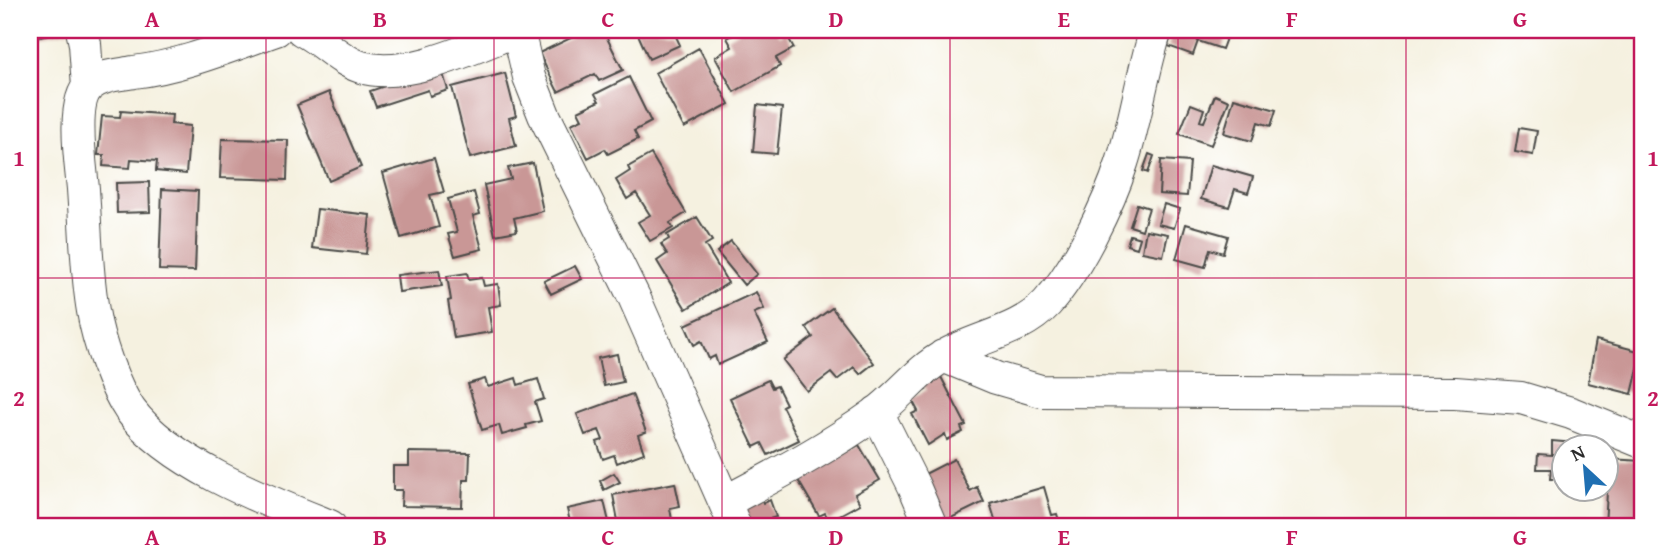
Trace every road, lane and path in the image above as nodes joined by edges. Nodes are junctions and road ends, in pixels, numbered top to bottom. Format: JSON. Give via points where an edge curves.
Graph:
{"nodes":[{"id":1,"x":82,"y":30,"type":"edge"},
{"id":2,"x":276,"y":30,"type":"edge"},
{"id":3,"x":302,"y":30,"type":"edge"},
{"id":4,"x":518,"y":30,"type":"edge"},
{"id":5,"x":1156,"y":30,"type":"edge"},
{"id":6,"x":88,"y":87,"type":"junction"},
{"id":7,"x":943,"y":356,"type":"junction"},
{"id":8,"x":877,"y":412,"type":"junction"},
{"id":9,"x":1642,"y":442,"type":"edge"},
{"id":10,"x":729,"y":514,"type":"edge"},
{"id":11,"x":330,"y":526,"type":"edge"},
{"id":12,"x":931,"y":526,"type":"edge"}],
"edges":[{"from":1,"to":6,"type":"street"},
{"from":2,"to":6,"type":"street","via":[[197,58],[107,76]]},
{"from":3,"to":4,"type":"street","via":[[362,68],[396,70],[442,60]]},
{"from":4,"to":10,"type":"street","via":[[544,115],[634,297]]},
{"from":5,"to":7,"type":"street","via":[[1122,163],[1070,270],[1046,303],[1026,320]]},
{"from":6,"to":11,"type":"street","via":[[79,109],[93,312],[111,372],[130,408],[158,438],[214,474]]},
{"from":7,"to":8,"type":"street"},
{"from":7,"to":9,"type":"street","via":[[1041,391],[1455,393],[1521,398],[1571,412]]},
{"from":8,"to":10,"type":"street"},
{"from":8,"to":12,"type":"street"}]}
